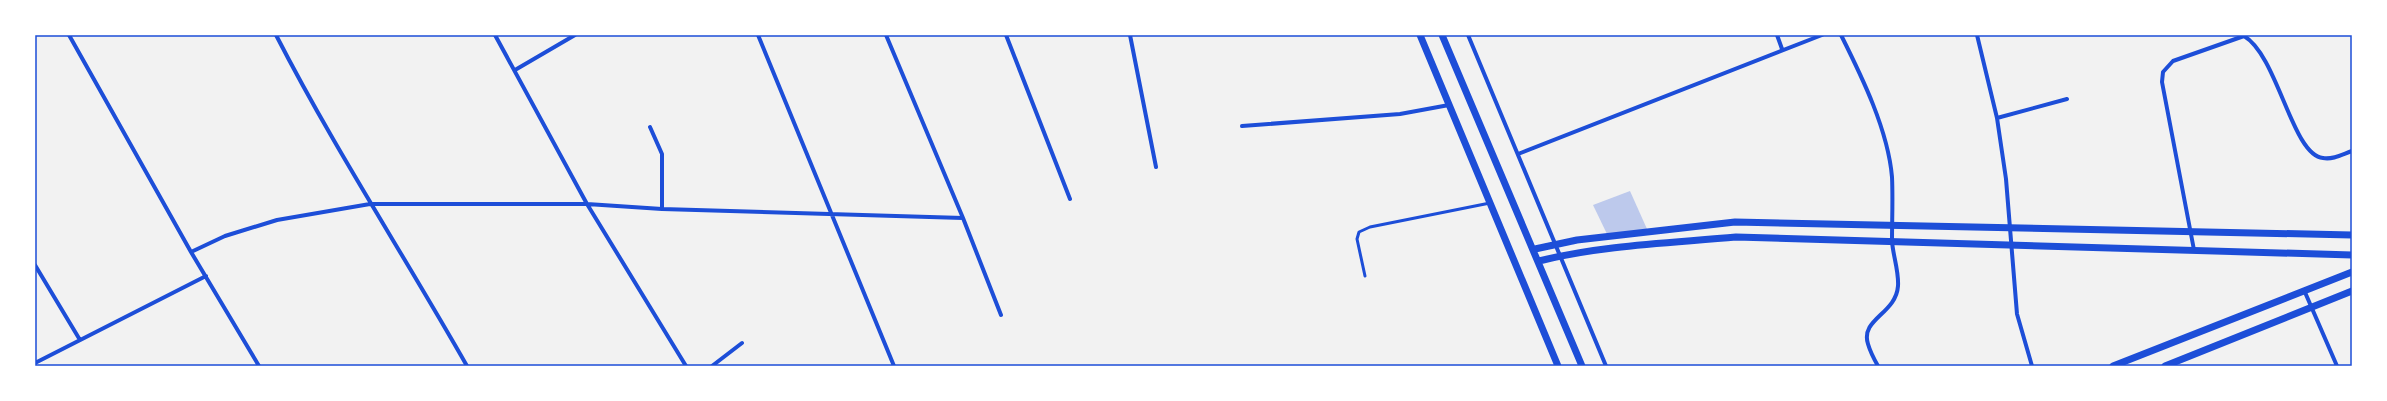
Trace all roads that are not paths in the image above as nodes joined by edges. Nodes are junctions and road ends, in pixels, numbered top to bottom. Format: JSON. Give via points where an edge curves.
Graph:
{"nodes":[{"id":1,"x":69,"y":35,"type":"edge"},
{"id":2,"x":276,"y":35,"type":"edge"},
{"id":3,"x":495,"y":35,"type":"edge"},
{"id":4,"x":575,"y":35,"type":"edge"},
{"id":5,"x":758,"y":35,"type":"edge"},
{"id":6,"x":886,"y":35,"type":"edge"},
{"id":7,"x":1006,"y":35,"type":"edge"},
{"id":8,"x":1130,"y":35,"type":"edge"},
{"id":9,"x":1420,"y":35,"type":"edge"},
{"id":10,"x":1442,"y":35,"type":"edge"},
{"id":11,"x":1468,"y":35,"type":"edge"},
{"id":12,"x":1777,"y":35,"type":"edge"},
{"id":13,"x":1822,"y":35,"type":"edge"},
{"id":14,"x":1841,"y":35,"type":"edge"},
{"id":15,"x":1977,"y":35,"type":"edge"},
{"id":16,"x":1782,"y":49,"type":"junction"},
{"id":17,"x":515,"y":70,"type":"junction"},
{"id":18,"x":2067,"y":99,"type":"dead end"},
{"id":19,"x":1450,"y":105,"type":"junction"},
{"id":20,"x":1997,"y":118,"type":"junction"},
{"id":21,"x":1242,"y":126,"type":"dead end"},
{"id":22,"x":650,"y":127,"type":"dead end"},
{"id":23,"x":2352,"y":151,"type":"edge"},
{"id":24,"x":1518,"y":154,"type":"junction"},
{"id":25,"x":1156,"y":167,"type":"dead end"},
{"id":26,"x":1070,"y":199,"type":"dead end"},
{"id":27,"x":1490,"y":203,"type":"junction"},
{"id":28,"x":370,"y":204,"type":"junction"},
{"id":29,"x":586,"y":204,"type":"junction"},
{"id":30,"x":662,"y":209,"type":"junction"},
{"id":31,"x":832,"y":213,"type":"junction"},
{"id":32,"x":963,"y":218,"type":"junction"},
{"id":33,"x":1893,"y":224,"type":"junction"},
{"id":34,"x":2011,"y":227,"type":"junction"},
{"id":35,"x":2190,"y":230,"type":"junction"},
{"id":36,"x":2352,"y":235,"type":"edge"},
{"id":37,"x":1892,"y":242,"type":"junction"},
{"id":38,"x":1554,"y":244,"type":"junction"},
{"id":39,"x":2013,"y":245,"type":"junction"},
{"id":40,"x":1534,"y":249,"type":"junction"},
{"id":41,"x":2194,"y":250,"type":"junction"},
{"id":42,"x":191,"y":252,"type":"junction"},
{"id":43,"x":2352,"y":255,"type":"edge"},
{"id":44,"x":1560,"y":256,"type":"junction"},
{"id":45,"x":1539,"y":261,"type":"junction"},
{"id":46,"x":35,"y":265,"type":"edge"},
{"id":47,"x":2352,"y":272,"type":"edge"},
{"id":48,"x":206,"y":276,"type":"junction"},
{"id":49,"x":1365,"y":276,"type":"dead end"},
{"id":50,"x":2304,"y":290,"type":"junction"},
{"id":51,"x":2352,"y":291,"type":"edge"},
{"id":52,"x":2312,"y":309,"type":"junction"},
{"id":53,"x":1001,"y":315,"type":"dead end"},
{"id":54,"x":80,"y":340,"type":"junction"},
{"id":55,"x":742,"y":343,"type":"dead end"},
{"id":56,"x":35,"y":363,"type":"edge"},
{"id":57,"x":259,"y":366,"type":"edge"},
{"id":58,"x":467,"y":366,"type":"edge"},
{"id":59,"x":686,"y":366,"type":"edge"},
{"id":60,"x":712,"y":366,"type":"edge"},
{"id":61,"x":894,"y":366,"type":"edge"},
{"id":62,"x":1558,"y":366,"type":"edge"},
{"id":63,"x":1582,"y":366,"type":"edge"},
{"id":64,"x":1606,"y":366,"type":"edge"},
{"id":65,"x":1878,"y":366,"type":"edge"},
{"id":66,"x":2032,"y":366,"type":"edge"},
{"id":67,"x":2113,"y":366,"type":"edge"},
{"id":68,"x":2165,"y":366,"type":"edge"},
{"id":69,"x":2337,"y":366,"type":"edge"}],
"edges":[{"from":1,"to":42,"type":"street"},
{"from":2,"to":28,"type":"street","via":[[304,91]]},
{"from":3,"to":17,"type":"street"},
{"from":4,"to":17,"type":"street"},
{"from":5,"to":31,"type":"street"},
{"from":6,"to":32,"type":"street"},
{"from":7,"to":26,"type":"street"},
{"from":8,"to":25,"type":"street"},
{"from":9,"to":19,"type":"street"},
{"from":10,"to":40,"type":"street"},
{"from":11,"to":24,"type":"street"},
{"from":12,"to":16,"type":"street"},
{"from":13,"to":16,"type":"street"},
{"from":14,"to":33,"type":"street","via":[[1861,75],[1888,155],[1892,177]]},
{"from":15,"to":20,"type":"street"},
{"from":16,"to":24,"type":"street"},
{"from":17,"to":29,"type":"street"},
{"from":18,"to":20,"type":"street"},
{"from":19,"to":21,"type":"street","via":[[1400,114]]},
{"from":19,"to":27,"type":"street"},
{"from":20,"to":34,"type":"street"},
{"from":22,"to":30,"type":"street","via":[[662,154]]},
{"from":23,"to":35,"type":"street","via":[[2332,158],[2322,158],[2306,148],[2261,52],[2244,36],[2173,61],[2163,72],[2162,82]]},
{"from":24,"to":38,"type":"street"},
{"from":27,"to":49,"type":"lane","via":[[1370,227],[1360,232],[1357,239]]},
{"from":27,"to":62,"type":"street"},
{"from":28,"to":29,"type":"street"},
{"from":28,"to":42,"type":"street","via":[[270,222],[225,236]]},
{"from":28,"to":58,"type":"street"},
{"from":29,"to":30,"type":"street"},
{"from":29,"to":59,"type":"street"},
{"from":30,"to":31,"type":"street"},
{"from":31,"to":32,"type":"street"},
{"from":31,"to":61,"type":"street"},
{"from":32,"to":53,"type":"street"},
{"from":33,"to":34,"type":"street"},
{"from":33,"to":37,"type":"street"},
{"from":33,"to":38,"type":"street","via":[[1735,222]]},
{"from":34,"to":35,"type":"street"},
{"from":34,"to":39,"type":"street"},
{"from":35,"to":36,"type":"street"},
{"from":35,"to":41,"type":"street"},
{"from":37,"to":39,"type":"street"},
{"from":37,"to":44,"type":"street","via":[[1736,237],[1642,245]]},
{"from":37,"to":65,"type":"street","via":[[1898,284],[1897,295],[1893,304],[1870,326],[1867,333],[1868,344]]},
{"from":38,"to":40,"type":"street"},
{"from":38,"to":44,"type":"street"},
{"from":39,"to":41,"type":"street"},
{"from":39,"to":66,"type":"street","via":[[2017,314]]},
{"from":40,"to":45,"type":"street"},
{"from":41,"to":43,"type":"street"},
{"from":42,"to":48,"type":"street"},
{"from":44,"to":45,"type":"street"},
{"from":44,"to":64,"type":"street"},
{"from":45,"to":63,"type":"street"},
{"from":46,"to":54,"type":"street"},
{"from":47,"to":50,"type":"street"},
{"from":48,"to":54,"type":"street"},
{"from":48,"to":57,"type":"street"},
{"from":50,"to":52,"type":"street"},
{"from":50,"to":67,"type":"street"},
{"from":51,"to":52,"type":"street"},
{"from":52,"to":68,"type":"street"},
{"from":52,"to":69,"type":"street"},
{"from":54,"to":56,"type":"street"},
{"from":55,"to":60,"type":"street"}]}
